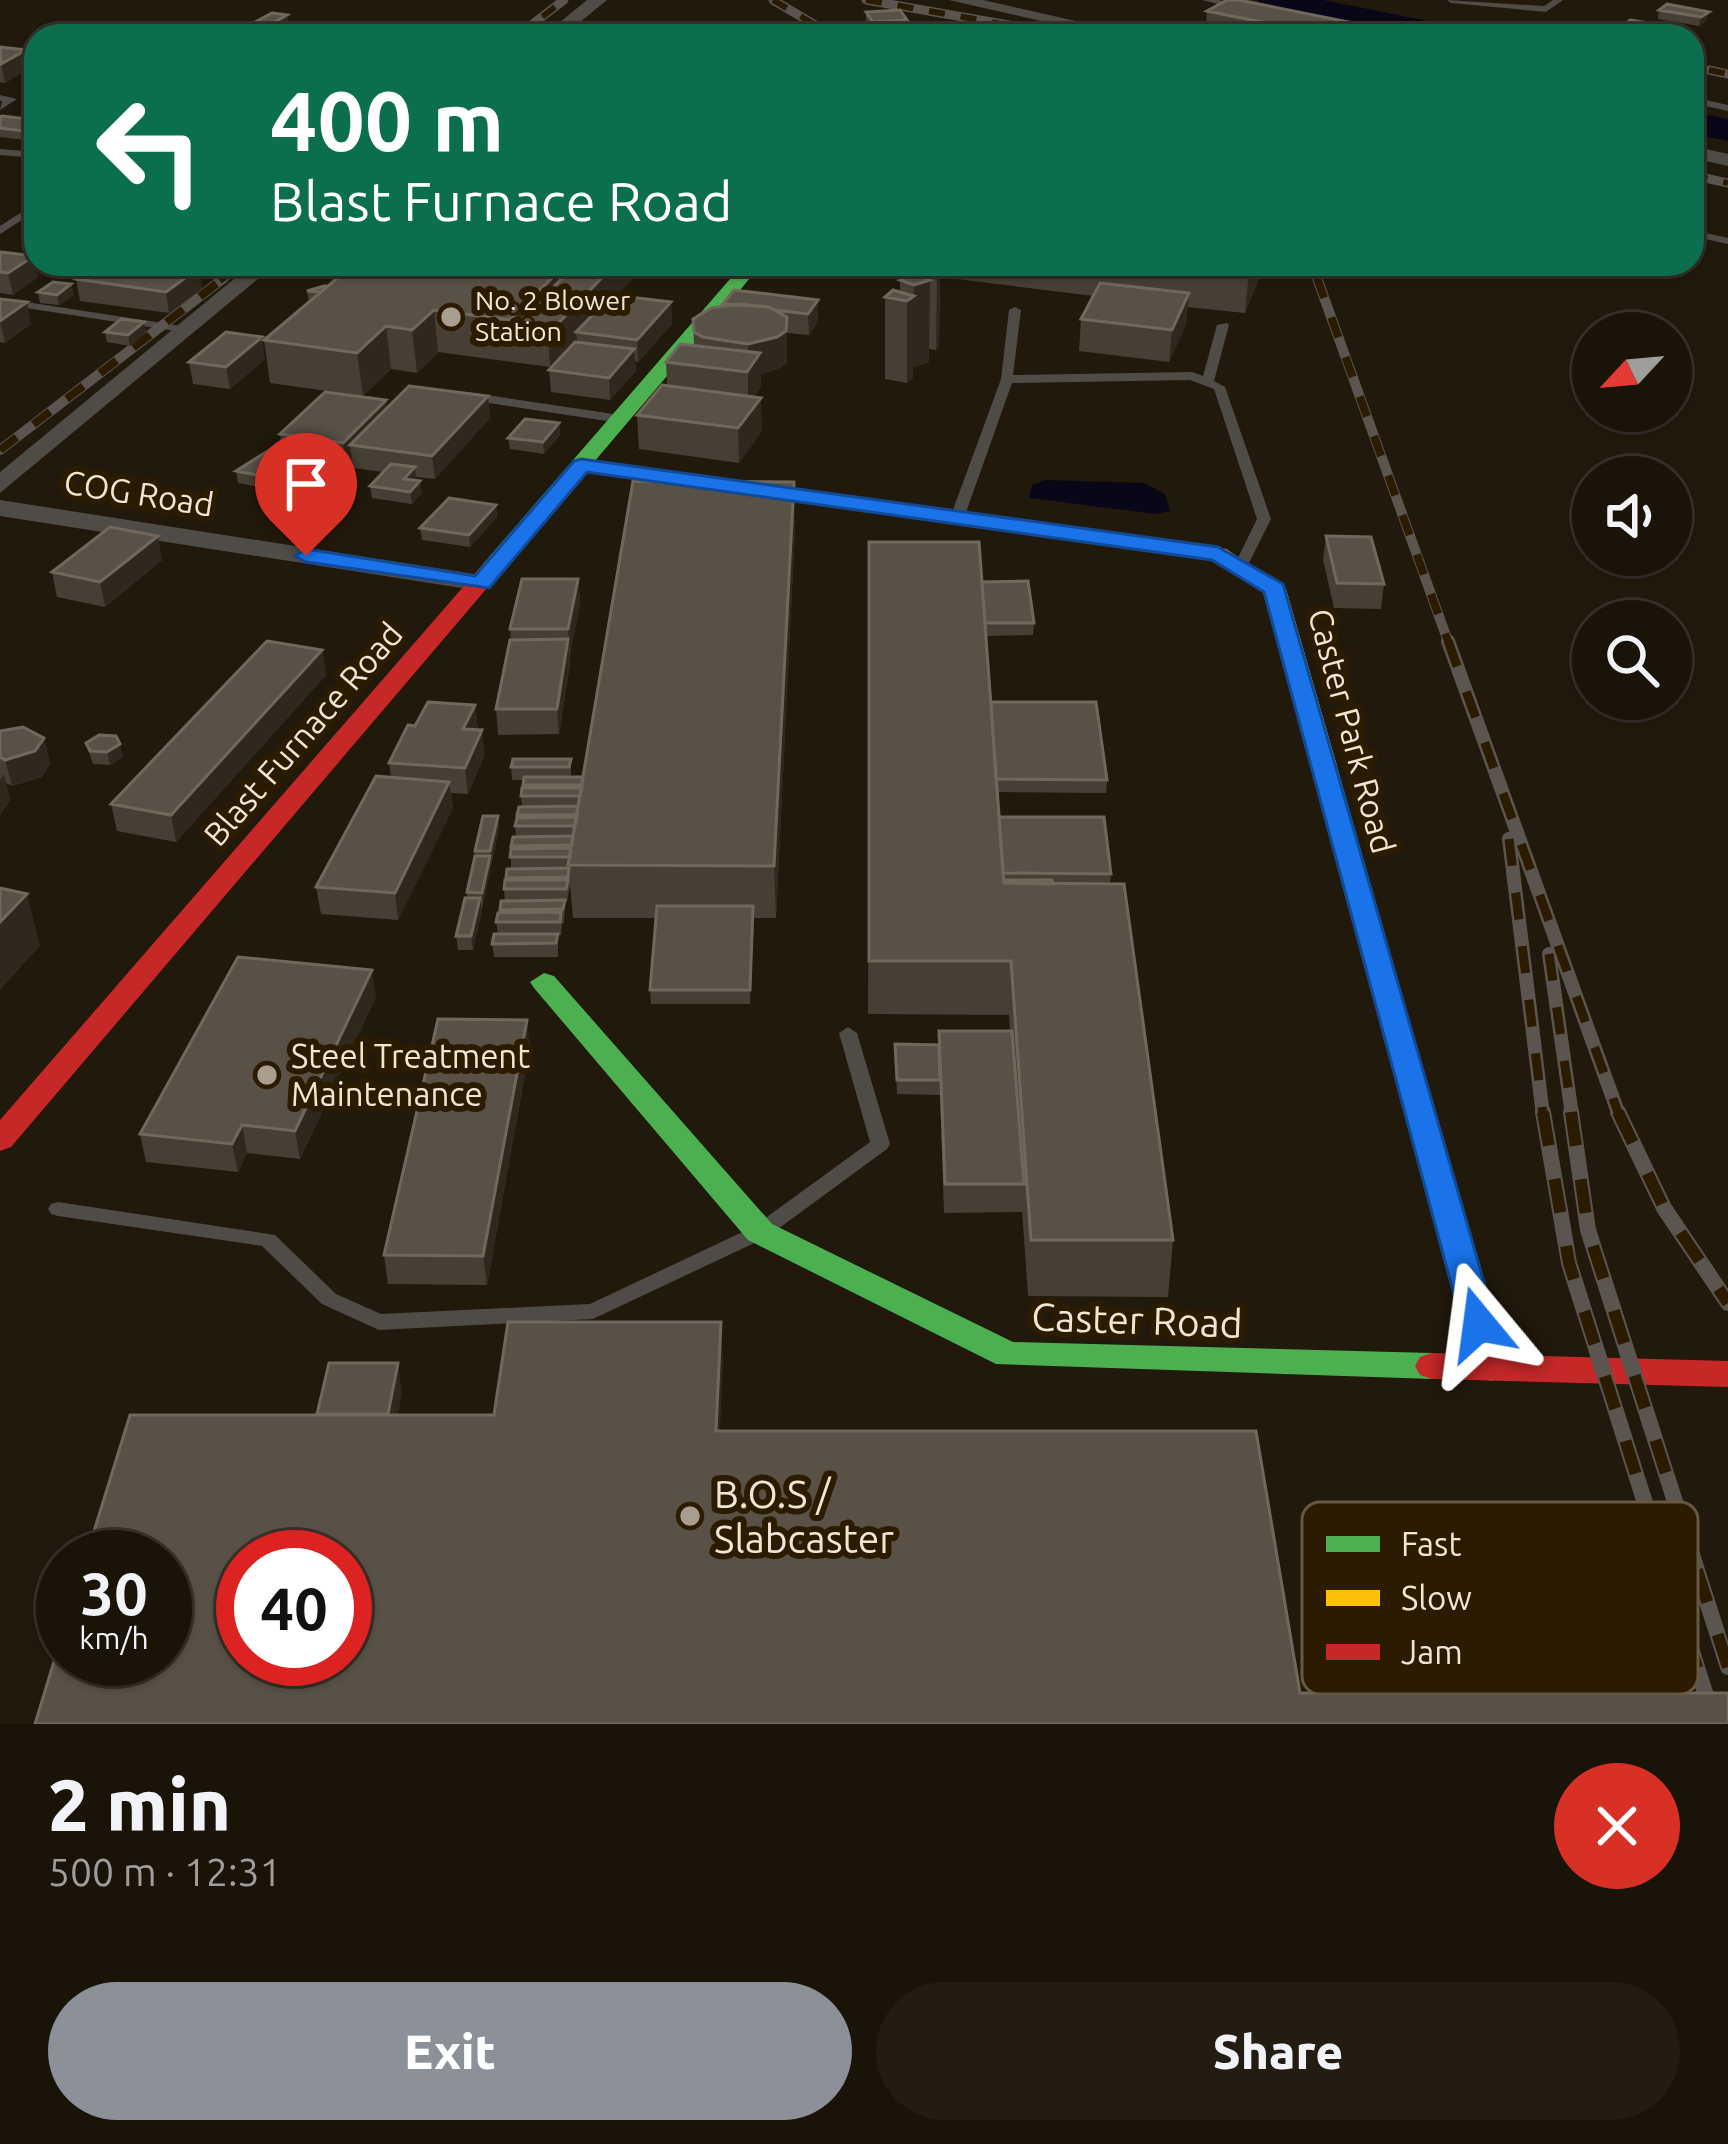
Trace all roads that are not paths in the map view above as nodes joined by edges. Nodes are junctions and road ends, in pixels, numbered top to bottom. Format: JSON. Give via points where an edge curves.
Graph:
{"nodes":[{"id":1,"x":598,"y":0,"type":"edge"},
{"id":2,"x":958,"y":0,"type":"edge"},
{"id":3,"x":1206,"y":0,"type":"edge"},
{"id":4,"x":1451,"y":0,"type":"edge"},
{"id":5,"x":1559,"y":0,"type":"edge"},
{"id":6,"x":1251,"y":9,"type":"edge"},
{"id":7,"x":567,"y":24,"type":"edge"},
{"id":8,"x":1074,"y":24,"type":"edge"},
{"id":9,"x":250,"y":276,"type":"edge"},
{"id":10,"x":743,"y":276,"type":"edge"},
{"id":11,"x":0,"y":301,"type":"edge"},
{"id":12,"x":1016,"y":310,"type":"dead end"},
{"id":13,"x":1223,"y":325,"type":"dead end"},
{"id":14,"x":182,"y":329,"type":"junction"},
{"id":15,"x":1007,"y":379,"type":"junction"},
{"id":16,"x":1208,"y":380,"type":"junction"},
{"id":17,"x":458,"y":394,"type":"edge"},
{"id":18,"x":620,"y":419,"type":"junction"},
{"id":19,"x":581,"y":465,"type":"junction"},
{"id":20,"x":0,"y":485,"type":"edge"},
{"id":21,"x":0,"y":508,"type":"edge"},
{"id":22,"x":957,"y":518,"type":"junction"},
{"id":23,"x":1240,"y":568,"type":"junction"},
{"id":24,"x":481,"y":584,"type":"junction"},
{"id":25,"x":544,"y":982,"type":"dead end"},
{"id":26,"x":848,"y":1033,"type":"dead end"},
{"id":27,"x":0,"y":1140,"type":"edge"},
{"id":28,"x":58,"y":1209,"type":"dead end"},
{"id":29,"x":760,"y":1232,"type":"junction"},
{"id":30,"x":1491,"y":1368,"type":"junction"},
{"id":31,"x":1728,"y":1374,"type":"edge"}],
"edges":[{"from":1,"to":7,"type":"street"},
{"from":2,"to":8,"type":"street"},
{"from":3,"to":6,"type":"lane"},
{"from":4,"to":5,"type":"lane","via":[[1546,9]]},
{"from":9,"to":14,"type":"street"},
{"from":10,"to":18,"type":"street","name":"Blast Furnace Road"},
{"from":11,"to":14,"type":"lane"},
{"from":12,"to":15,"type":"lane"},
{"from":13,"to":16,"type":"lane"},
{"from":14,"to":20,"type":"street"},
{"from":15,"to":16,"type":"lane"},
{"from":15,"to":22,"type":"lane"},
{"from":16,"to":23,"type":"lane","via":[[1231,416],[1264,520]]},
{"from":17,"to":18,"type":"lane"},
{"from":18,"to":19,"type":"street","name":"Blast Furnace Road"},
{"from":19,"to":22,"type":"street","name":"Caster Park Road"},
{"from":19,"to":24,"type":"street","name":"Blast Furnace Road"},
{"from":21,"to":24,"type":"street","name":"COG Road"},
{"from":22,"to":23,"type":"street","name":"Caster Park Road","via":[[1218,554]]},
{"from":23,"to":30,"type":"street","name":"Caster Park Road","via":[[1275,589]]},
{"from":24,"to":27,"type":"street","name":"Blast Furnace Road"},
{"from":25,"to":29,"type":"street","name":"Caster Road"},
{"from":26,"to":29,"type":"lane","via":[[880,1144]]},
{"from":28,"to":29,"type":"lane","via":[[268,1240],[328,1299],[379,1322],[593,1312]]},
{"from":29,"to":30,"type":"street","name":"Caster Road","via":[[1008,1355]]},
{"from":30,"to":31,"type":"street","name":"Caster Road"}]}
